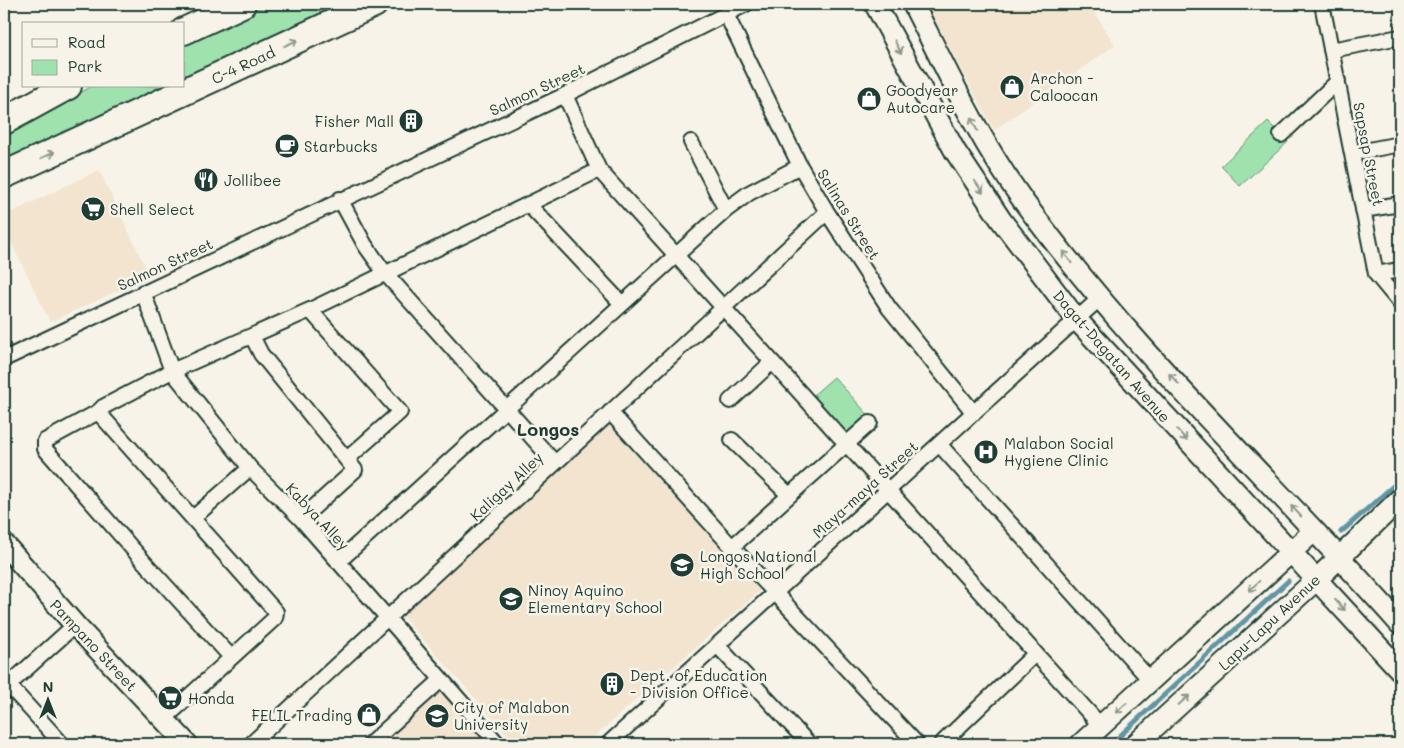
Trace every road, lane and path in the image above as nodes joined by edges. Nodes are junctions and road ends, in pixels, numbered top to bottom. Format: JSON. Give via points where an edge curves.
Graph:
{"nodes":[{"id":1,"x":242,"y":4,"type":"edge"},
{"id":2,"x":374,"y":4,"type":"edge"},
{"id":3,"x":746,"y":4,"type":"edge"},
{"id":4,"x":875,"y":4,"type":"edge"},
{"id":5,"x":913,"y":4,"type":"edge"},
{"id":6,"x":1322,"y":4,"type":"edge"},
{"id":7,"x":726,"y":14,"type":"junction"},
{"id":8,"x":185,"y":31,"type":"edge"},
{"id":9,"x":1400,"y":37,"type":"edge"},
{"id":10,"x":1331,"y":50,"type":"junction"},
{"id":11,"x":1338,"y":81,"type":"junction"},
{"id":12,"x":64,"y":88,"type":"edge"},
{"id":13,"x":565,"y":95,"type":"junction"},
{"id":14,"x":4,"y":121,"type":"edge"},
{"id":15,"x":1281,"y":134,"type":"dead end"},
{"id":16,"x":691,"y":142,"type":"dead end"},
{"id":17,"x":1400,"y":144,"type":"edge"},
{"id":18,"x":1353,"y":153,"type":"junction"},
{"id":19,"x":800,"y":166,"type":"junction"},
{"id":20,"x":599,"y":170,"type":"junction"},
{"id":21,"x":4,"y":176,"type":"edge"},
{"id":22,"x":340,"y":200,"type":"junction"},
{"id":23,"x":528,"y":204,"type":"junction"},
{"id":24,"x":1400,"y":204,"type":"edge"},
{"id":25,"x":726,"y":210,"type":"junction"},
{"id":26,"x":1363,"y":210,"type":"junction"},
{"id":27,"x":827,"y":212,"type":"junction"},
{"id":28,"x":676,"y":255,"type":"junction"},
{"id":29,"x":1400,"y":270,"type":"edge"},
{"id":30,"x":385,"y":273,"type":"junction"},
{"id":31,"x":1376,"y":274,"type":"junction"},
{"id":32,"x":143,"y":292,"type":"junction"},
{"id":33,"x":1099,"y":299,"type":"junction"},
{"id":34,"x":1400,"y":303,"type":"edge"},
{"id":35,"x":622,"y":304,"type":"junction"},
{"id":36,"x":723,"y":308,"type":"junction"},
{"id":37,"x":310,"y":310,"type":"junction"},
{"id":38,"x":1077,"y":320,"type":"junction"},
{"id":39,"x":252,"y":336,"type":"junction"},
{"id":40,"x":4,"y":359,"type":"edge"},
{"id":41,"x":772,"y":362,"type":"junction"},
{"id":42,"x":172,"y":371,"type":"junction"},
{"id":43,"x":730,"y":401,"type":"dead end"},
{"id":44,"x":507,"y":410,"type":"junction"},
{"id":45,"x":98,"y":412,"type":"junction"},
{"id":46,"x":610,"y":412,"type":"junction"},
{"id":47,"x":974,"y":413,"type":"junction"},
{"id":48,"x":870,"y":423,"type":"dead end"},
{"id":49,"x":732,"y":440,"type":"dead end"},
{"id":50,"x":846,"y":444,"type":"junction"},
{"id":51,"x":939,"y":444,"type":"junction"},
{"id":52,"x":347,"y":460,"type":"junction"},
{"id":53,"x":555,"y":463,"type":"junction"},
{"id":54,"x":250,"y":468,"type":"junction"},
{"id":55,"x":887,"y":491,"type":"junction"},
{"id":56,"x":789,"y":495,"type":"junction"},
{"id":57,"x":1400,"y":499,"type":"edge"},
{"id":58,"x":193,"y":518,"type":"junction"},
{"id":59,"x":300,"y":519,"type":"junction"},
{"id":60,"x":1314,"y":531,"type":"junction"},
{"id":61,"x":4,"y":544,"type":"edge"},
{"id":62,"x":732,"y":547,"type":"junction"},
{"id":63,"x":1290,"y":552,"type":"junction"},
{"id":64,"x":1339,"y":556,"type":"junction"},
{"id":65,"x":338,"y":562,"type":"junction"},
{"id":66,"x":1316,"y":580,"type":"junction"},
{"id":67,"x":775,"y":593,"type":"junction"},
{"id":68,"x":387,"y":618,"type":"junction"},
{"id":69,"x":1400,"y":624,"type":"edge"},
{"id":70,"x":75,"y":625,"type":"junction"},
{"id":71,"x":717,"y":646,"type":"junction"},
{"id":72,"x":1035,"y":654,"type":"junction"},
{"id":73,"x":231,"y":656,"type":"junction"},
{"id":74,"x":1400,"y":670,"type":"edge"},
{"id":75,"x":442,"y":680,"type":"junction"},
{"id":76,"x":1150,"y":681,"type":"junction"},
{"id":77,"x":5,"y":685,"type":"edge"},
{"id":78,"x":163,"y":720,"type":"junction"},
{"id":79,"x":1101,"y":726,"type":"junction"},
{"id":80,"x":62,"y":744,"type":"edge"},
{"id":81,"x":187,"y":744,"type":"edge"},
{"id":82,"x":251,"y":744,"type":"edge"},
{"id":83,"x":370,"y":744,"type":"edge"},
{"id":84,"x":498,"y":744,"type":"edge"},
{"id":85,"x":608,"y":744,"type":"edge"},
{"id":86,"x":809,"y":744,"type":"edge"},
{"id":87,"x":917,"y":744,"type":"edge"},
{"id":88,"x":941,"y":744,"type":"edge"},
{"id":89,"x":1081,"y":744,"type":"edge"},
{"id":90,"x":1136,"y":744,"type":"edge"}],
"edges":[{"from":1,"to":8,"type":"highway"},
{"from":21,"to":2,"type":"highway","name":"C-4 Road","one_way":true},
{"from":3,"to":7,"type":"street","name":"Salmon Street"},
{"from":4,"to":38,"type":"main road","name":"Dagat-Dagatan Avenue","one_way":true,"via":[[955,150],[1001,220]]},
{"from":33,"to":5,"type":"main road","name":"Dagat-Dagatan Avenue","one_way":true,"via":[[1023,201],[979,133]]},
{"from":6,"to":10,"type":"street","name":"Sapsap Street"},
{"from":7,"to":13,"type":"street","name":"Salmon Street"},
{"from":7,"to":19,"type":"street","name":"Salinas Street"},
{"from":9,"to":10,"type":"street"},
{"from":10,"to":11,"type":"street","name":"Sapsap Street"},
{"from":11,"to":15,"type":"street"},
{"from":11,"to":18,"type":"street","name":"Sapsap Street"},
{"from":12,"to":14,"type":"highway"},
{"from":13,"to":20,"type":"street"},
{"from":13,"to":22,"type":"street","name":"Salmon Street"},
{"from":16,"to":25,"type":"street"},
{"from":17,"to":18,"type":"street"},
{"from":18,"to":26,"type":"street","name":"Sapsap Street"},
{"from":19,"to":25,"type":"street","via":[[749,193]]},
{"from":19,"to":27,"type":"street","name":"Salinas Street"},
{"from":20,"to":23,"type":"street"},
{"from":20,"to":28,"type":"street"},
{"from":22,"to":30,"type":"street"},
{"from":22,"to":32,"type":"street","name":"Salmon Street"},
{"from":23,"to":30,"type":"street"},
{"from":23,"to":35,"type":"street"},
{"from":24,"to":26,"type":"street"},
{"from":25,"to":28,"type":"street"},
{"from":26,"to":31,"type":"street","name":"Sapsap Street"},
{"from":27,"to":36,"type":"street","name":"Kaligay Alley"},
{"from":27,"to":47,"type":"street","name":"Salinas Street","via":[[889,308]]},
{"from":28,"to":35,"type":"street"},
{"from":28,"to":36,"type":"street"},
{"from":29,"to":31,"type":"street"},
{"from":30,"to":37,"type":"street"},
{"from":30,"to":44,"type":"street"},
{"from":31,"to":34,"type":"street","name":"Sapsap Street"},
{"from":32,"to":40,"type":"street","name":"Salmon Street"},
{"from":32,"to":42,"type":"street","name":"Kabya Alley"},
{"from":33,"to":38,"type":"street","name":"Maya-maya Street"},
{"from":60,"to":33,"type":"main road","name":"Dagat-Dagatan Avenue","one_way":true},
{"from":35,"to":44,"type":"street"},
{"from":36,"to":41,"type":"street"},
{"from":36,"to":46,"type":"street","name":"Kaligay Alley"},
{"from":37,"to":39,"type":"street"},
{"from":37,"to":52,"type":"street","via":[[400,412]]},
{"from":38,"to":47,"type":"street","name":"Maya-maya Street"},
{"from":38,"to":63,"type":"main road","name":"Dagat-Dagatan Avenue","one_way":true},
{"from":39,"to":42,"type":"street"},
{"from":39,"to":52,"type":"street","via":[[261,354]]},
{"from":41,"to":43,"type":"street"},
{"from":41,"to":50,"type":"street"},
{"from":42,"to":45,"type":"street","via":[[110,402]]},
{"from":42,"to":54,"type":"street","name":"Kabya Alley"},
{"from":44,"to":53,"type":"street"},
{"from":44,"to":65,"type":"street"},
{"from":45,"to":58,"type":"street"},
{"from":45,"to":73,"type":"street","via":[[45,441],[45,449]]},
{"from":46,"to":53,"type":"street","name":"Kaligay Alley"},
{"from":46,"to":62,"type":"street"},
{"from":47,"to":51,"type":"street","name":"Maya-maya Street"},
{"from":48,"to":50,"type":"street"},
{"from":49,"to":56,"type":"street"},
{"from":50,"to":55,"type":"street"},
{"from":50,"to":56,"type":"street"},
{"from":51,"to":55,"type":"street","name":"Maya-maya Street"},
{"from":51,"to":76,"type":"street"},
{"from":52,"to":59,"type":"street","via":[[356,470]]},
{"from":53,"to":68,"type":"street","name":"Kaligay Alley"},
{"from":54,"to":58,"type":"street"},
{"from":54,"to":59,"type":"street","name":"Kabya Alley"},
{"from":55,"to":67,"type":"street","name":"Maya-maya Street"},
{"from":55,"to":72,"type":"street"},
{"from":56,"to":62,"type":"street"},
{"from":57,"to":64,"type":"main road","name":"Lapu-Lapu Avenue"},
{"from":58,"to":73,"type":"street","via":[[276,612],[275,618]]},
{"from":59,"to":65,"type":"street","name":"Kabya Alley"},
{"from":60,"to":63,"type":"main road"},
{"from":60,"to":64,"type":"main road","name":"Dagat-Dagatan Avenue"},
{"from":61,"to":70,"type":"main road","name":"Pampano Street"},
{"from":62,"to":67,"type":"street"},
{"from":63,"to":66,"type":"main road","name":"Dagat-Dagatan Avenue"},
{"from":63,"to":76,"type":"main road","one_way":true},
{"from":64,"to":66,"type":"main road","name":"Lapu-Lapu Avenue"},
{"from":64,"to":69,"type":"main road","name":"Dagat-Dagatan Avenue"},
{"from":65,"to":68,"type":"street","name":"Kabya Alley"},
{"from":66,"to":74,"type":"main road","name":"Dagat-Dagatan Avenue","one_way":true},
{"from":90,"to":66,"type":"main road","name":"Lapu-Lapu Avenue","one_way":true},
{"from":67,"to":71,"type":"street","name":"Maya-maya Street"},
{"from":67,"to":87,"type":"street"},
{"from":68,"to":75,"type":"street","name":"Kabya Alley"},
{"from":68,"to":82,"type":"street","name":"Kaligay Alley"},
{"from":70,"to":77,"type":"street"},
{"from":70,"to":78,"type":"main road","name":"Pampano Street"},
{"from":71,"to":85,"type":"street","name":"Maya-maya Street"},
{"from":71,"to":86,"type":"street"},
{"from":72,"to":79,"type":"street"},
{"from":72,"to":88,"type":"street"},
{"from":73,"to":78,"type":"street"},
{"from":75,"to":83,"type":"street"},
{"from":75,"to":84,"type":"street","name":"Kabya Alley"},
{"from":76,"to":79,"type":"main road","one_way":true},
{"from":77,"to":80,"type":"street"},
{"from":78,"to":81,"type":"main road","name":"Pampano Street"},
{"from":79,"to":89,"type":"main road"}]}
